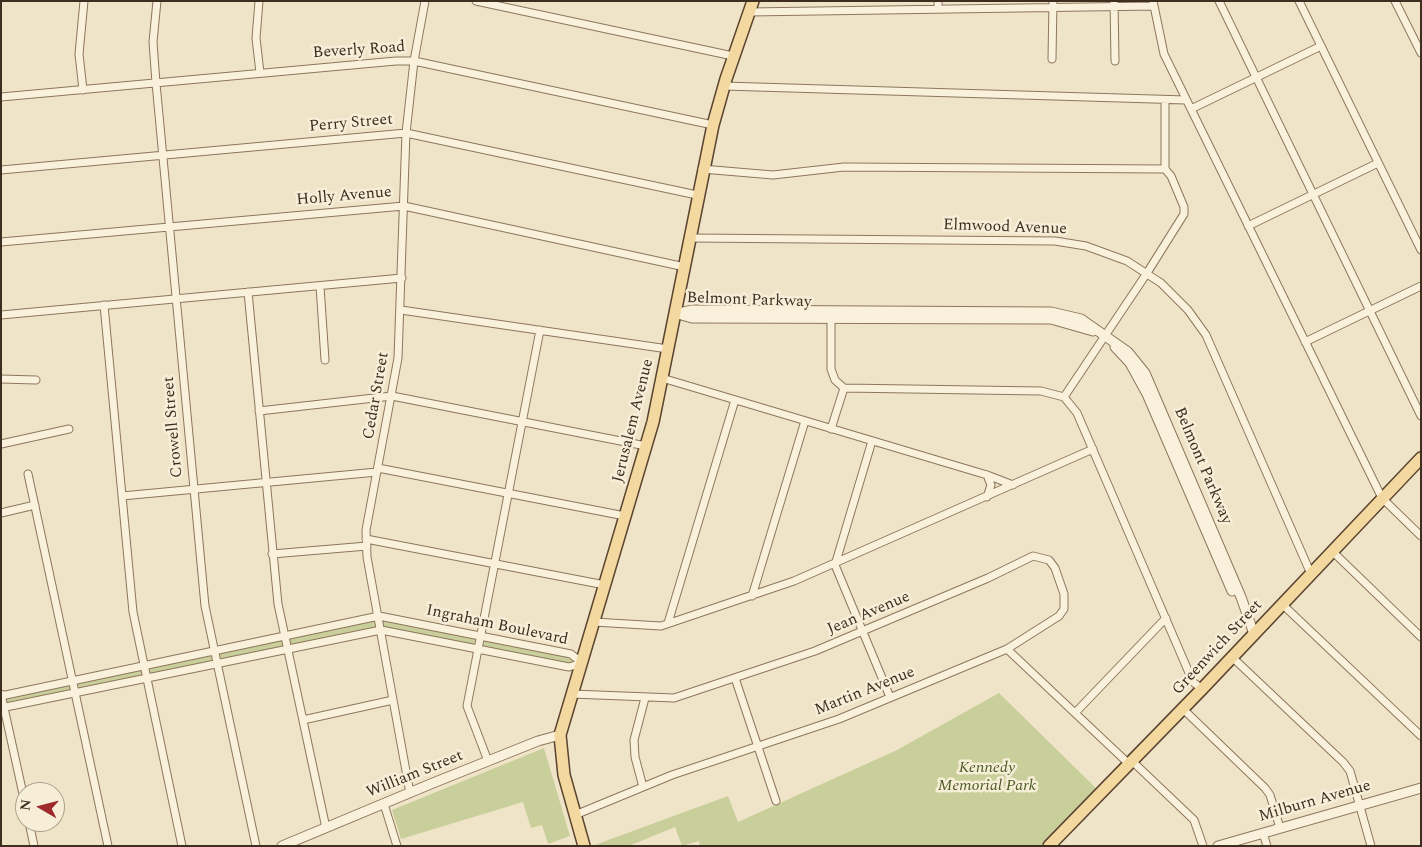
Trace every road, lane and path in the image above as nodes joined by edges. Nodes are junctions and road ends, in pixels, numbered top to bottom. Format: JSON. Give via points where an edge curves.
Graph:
{"nodes":[{"id":1,"x":84,"y":1,"type":"edge"},
{"id":2,"x":157,"y":1,"type":"edge"},
{"id":3,"x":259,"y":1,"type":"edge"},
{"id":4,"x":425,"y":1,"type":"edge"},
{"id":5,"x":476,"y":1,"type":"edge"},
{"id":6,"x":938,"y":1,"type":"edge"},
{"id":7,"x":1219,"y":1,"type":"edge"},
{"id":8,"x":1299,"y":1,"type":"edge"},
{"id":9,"x":1395,"y":1,"type":"edge"},
{"id":10,"x":1054,"y":4,"type":"edge"},
{"id":11,"x":1114,"y":4,"type":"edge"},
{"id":12,"x":1154,"y":4,"type":"edge"},
{"id":13,"x":752,"y":6,"type":"edge"},
{"id":14,"x":938,"y":9,"type":"junction"},
{"id":15,"x":1417,"y":38,"type":"edge"},
{"id":16,"x":1321,"y":46,"type":"junction"},
{"id":17,"x":1421,"y":53,"type":"edge"},
{"id":18,"x":733,"y":56,"type":"junction"},
{"id":19,"x":1052,"y":59,"type":"dead end"},
{"id":20,"x":414,"y":61,"type":"junction"},
{"id":21,"x":1115,"y":61,"type":"dead end"},
{"id":22,"x":260,"y":73,"type":"junction"},
{"id":23,"x":1256,"y":77,"type":"junction"},
{"id":24,"x":156,"y":83,"type":"junction"},
{"id":25,"x":724,"y":86,"type":"junction"},
{"id":26,"x":82,"y":90,"type":"junction"},
{"id":27,"x":1,"y":97,"type":"edge"},
{"id":28,"x":1165,"y":100,"type":"junction"},
{"id":29,"x":1186,"y":100,"type":"junction"},
{"id":30,"x":1191,"y":109,"type":"junction"},
{"id":31,"x":713,"y":125,"type":"junction"},
{"id":32,"x":406,"y":133,"type":"junction"},
{"id":33,"x":163,"y":155,"type":"junction"},
{"id":34,"x":1378,"y":163,"type":"junction"},
{"id":35,"x":702,"y":169,"type":"junction"},
{"id":36,"x":1165,"y":169,"type":"junction"},
{"id":37,"x":1,"y":170,"type":"edge"},
{"id":38,"x":1313,"y":194,"type":"junction"},
{"id":39,"x":697,"y":195,"type":"junction"},
{"id":40,"x":404,"y":206,"type":"junction"},
{"id":41,"x":1248,"y":226,"type":"junction"},
{"id":42,"x":169,"y":227,"type":"junction"},
{"id":43,"x":690,"y":238,"type":"junction"},
{"id":44,"x":1,"y":242,"type":"edge"},
{"id":45,"x":1421,"y":250,"type":"edge"},
{"id":46,"x":685,"y":267,"type":"junction"},
{"id":47,"x":1147,"y":273,"type":"junction"},
{"id":48,"x":402,"y":278,"type":"junction"},
{"id":49,"x":320,"y":286,"type":"junction"},
{"id":50,"x":1421,"y":286,"type":"edge"},
{"id":51,"x":248,"y":292,"type":"junction"},
{"id":52,"x":176,"y":299,"type":"junction"},
{"id":53,"x":104,"y":305,"type":"junction"},
{"id":54,"x":401,"y":310,"type":"junction"},
{"id":55,"x":1370,"y":311,"type":"junction"},
{"id":56,"x":675,"y":314,"type":"junction"},
{"id":57,"x":1,"y":315,"type":"edge"},
{"id":58,"x":831,"y":315,"type":"junction"},
{"id":59,"x":540,"y":330,"type":"junction"},
{"id":60,"x":1105,"y":336,"type":"junction"},
{"id":61,"x":1305,"y":342,"type":"junction"},
{"id":62,"x":668,"y":349,"type":"junction"},
{"id":63,"x":325,"y":360,"type":"dead end"},
{"id":64,"x":662,"y":378,"type":"junction"},
{"id":65,"x":1,"y":379,"type":"edge"},
{"id":66,"x":36,"y":380,"type":"dead end"},
{"id":67,"x":844,"y":388,"type":"junction"},
{"id":68,"x":392,"y":396,"type":"junction"},
{"id":69,"x":1064,"y":397,"type":"junction"},
{"id":70,"x":736,"y":400,"type":"junction"},
{"id":71,"x":259,"y":411,"type":"junction"},
{"id":72,"x":1421,"y":416,"type":"edge"},
{"id":73,"x":805,"y":421,"type":"junction"},
{"id":74,"x":522,"y":422,"type":"junction"},
{"id":75,"x":69,"y":429,"type":"dead end"},
{"id":76,"x":831,"y":429,"type":"junction"},
{"id":77,"x":872,"y":442,"type":"junction"},
{"id":78,"x":1,"y":444,"type":"edge"},
{"id":79,"x":646,"y":446,"type":"junction"},
{"id":80,"x":1093,"y":449,"type":"junction"},
{"id":81,"x":1421,"y":458,"type":"edge"},
{"id":82,"x":377,"y":470,"type":"junction"},
{"id":83,"x":28,"y":474,"type":"dead end"},
{"id":84,"x":987,"y":475,"type":"junction"},
{"id":85,"x":266,"y":482,"type":"junction"},
{"id":86,"x":1012,"y":485,"type":"junction"},
{"id":87,"x":194,"y":489,"type":"junction"},
{"id":88,"x":508,"y":493,"type":"junction"},
{"id":89,"x":122,"y":496,"type":"junction"},
{"id":90,"x":987,"y":497,"type":"junction"},
{"id":91,"x":1382,"y":498,"type":"junction"},
{"id":92,"x":35,"y":505,"type":"junction"},
{"id":93,"x":1,"y":512,"type":"edge"},
{"id":94,"x":625,"y":516,"type":"junction"},
{"id":95,"x":1421,"y":536,"type":"edge"},
{"id":96,"x":366,"y":542,"type":"junction"},
{"id":97,"x":1332,"y":551,"type":"junction"},
{"id":98,"x":272,"y":554,"type":"junction"},
{"id":99,"x":494,"y":564,"type":"junction"},
{"id":100,"x":835,"y":565,"type":"junction"},
{"id":101,"x":1311,"y":574,"type":"junction"},
{"id":102,"x":605,"y":585,"type":"junction"},
{"id":103,"x":752,"y":596,"type":"junction"},
{"id":104,"x":1282,"y":604,"type":"junction"},
{"id":105,"x":378,"y":616,"type":"junction"},
{"id":106,"x":1166,"y":618,"type":"junction"},
{"id":107,"x":594,"y":622,"type":"junction"},
{"id":108,"x":668,"y":623,"type":"junction"},
{"id":109,"x":381,"y":630,"type":"junction"},
{"id":110,"x":863,"y":631,"type":"junction"},
{"id":111,"x":1254,"y":634,"type":"junction"},
{"id":112,"x":284,"y":635,"type":"junction"},
{"id":113,"x":480,"y":636,"type":"junction"},
{"id":114,"x":1421,"y":637,"type":"edge"},
{"id":115,"x":287,"y":649,"type":"junction"},
{"id":116,"x":478,"y":649,"type":"junction"},
{"id":117,"x":1007,"y":649,"type":"junction"},
{"id":118,"x":214,"y":651,"type":"junction"},
{"id":119,"x":1232,"y":657,"type":"junction"},
{"id":120,"x":218,"y":663,"type":"junction"},
{"id":121,"x":582,"y":663,"type":"junction"},
{"id":122,"x":144,"y":666,"type":"junction"},
{"id":123,"x":147,"y":678,"type":"junction"},
{"id":124,"x":734,"y":678,"type":"junction"},
{"id":125,"x":72,"y":681,"type":"junction"},
{"id":126,"x":1202,"y":689,"type":"junction"},
{"id":127,"x":75,"y":693,"type":"junction"},
{"id":128,"x":572,"y":694,"type":"junction"},
{"id":129,"x":1,"y":695,"type":"edge"},
{"id":130,"x":890,"y":697,"type":"junction"},
{"id":131,"x":645,"y":698,"type":"junction"},
{"id":132,"x":393,"y":700,"type":"junction"},
{"id":133,"x":3,"y":708,"type":"edge"},
{"id":134,"x":1183,"y":709,"type":"junction"},
{"id":135,"x":1075,"y":713,"type":"junction"},
{"id":136,"x":303,"y":720,"type":"junction"},
{"id":137,"x":560,"y":735,"type":"junction"},
{"id":138,"x":1421,"y":736,"type":"edge"},
{"id":139,"x":758,"y":746,"type":"junction"},
{"id":140,"x":488,"y":761,"type":"junction"},
{"id":141,"x":1130,"y":762,"type":"junction"},
{"id":142,"x":20,"y":782,"type":"edge"},
{"id":143,"x":643,"y":787,"type":"junction"},
{"id":144,"x":1421,"y":788,"type":"edge"},
{"id":145,"x":410,"y":792,"type":"junction"},
{"id":146,"x":776,"y":801,"type":"dead end"},
{"id":147,"x":384,"y":804,"type":"junction"},
{"id":148,"x":1360,"y":804,"type":"junction"},
{"id":149,"x":575,"y":815,"type":"junction"},
{"id":150,"x":326,"y":828,"type":"junction"},
{"id":151,"x":1280,"y":828,"type":"junction"},
{"id":152,"x":31,"y":832,"type":"edge"},
{"id":153,"x":1264,"y":833,"type":"junction"},
{"id":154,"x":34,"y":846,"type":"edge"},
{"id":155,"x":108,"y":846,"type":"edge"},
{"id":156,"x":182,"y":846,"type":"edge"},
{"id":157,"x":256,"y":846,"type":"edge"},
{"id":158,"x":282,"y":846,"type":"edge"},
{"id":159,"x":397,"y":846,"type":"edge"},
{"id":160,"x":584,"y":846,"type":"edge"},
{"id":161,"x":1049,"y":846,"type":"edge"},
{"id":162,"x":1203,"y":846,"type":"edge"},
{"id":163,"x":1218,"y":846,"type":"edge"},
{"id":164,"x":1267,"y":846,"type":"edge"},
{"id":165,"x":1371,"y":846,"type":"edge"}],
"edges":[{"from":1,"to":26,"type":"street","via":[[79,54]]},
{"from":2,"to":24,"type":"street","name":"Crowell Street","via":[[153,42]]},
{"from":3,"to":22,"type":"street","via":[[256,38]]},
{"from":4,"to":20,"type":"street","name":"Cedar Street"},
{"from":5,"to":18,"type":"street"},
{"from":6,"to":14,"type":"street"},
{"from":7,"to":23,"type":"street"},
{"from":8,"to":16,"type":"street"},
{"from":9,"to":15,"type":"street"},
{"from":10,"to":11,"type":"street"},
{"from":10,"to":14,"type":"street"},
{"from":10,"to":19,"type":"street"},
{"from":11,"to":12,"type":"street"},
{"from":11,"to":21,"type":"street"},
{"from":12,"to":29,"type":"street","via":[[1164,54]]},
{"from":13,"to":14,"type":"street"},
{"from":13,"to":18,"type":"main road","name":"Jerusalem Avenue"},
{"from":15,"to":17,"type":"street"},
{"from":16,"to":23,"type":"street"},
{"from":16,"to":34,"type":"street"},
{"from":18,"to":25,"type":"main road","name":"Jerusalem Avenue"},
{"from":20,"to":22,"type":"street","name":"Beverly Road"},
{"from":20,"to":31,"type":"street","name":"Beverly Road"},
{"from":20,"to":32,"type":"street","name":"Cedar Street"},
{"from":22,"to":24,"type":"street","name":"Beverly Road"},
{"from":23,"to":30,"type":"street"},
{"from":23,"to":38,"type":"street"},
{"from":24,"to":26,"type":"street","name":"Beverly Road"},
{"from":24,"to":33,"type":"street","name":"Crowell Street"},
{"from":25,"to":28,"type":"street"},
{"from":25,"to":31,"type":"main road","name":"Jerusalem Avenue"},
{"from":26,"to":27,"type":"street","name":"Beverly Road"},
{"from":28,"to":29,"type":"street"},
{"from":28,"to":36,"type":"street"},
{"from":29,"to":30,"type":"street"},
{"from":30,"to":41,"type":"street"},
{"from":31,"to":35,"type":"main road","name":"Jerusalem Avenue"},
{"from":32,"to":33,"type":"street","name":"Perry Street"},
{"from":32,"to":39,"type":"street","name":"Perry Street"},
{"from":32,"to":40,"type":"street","name":"Cedar Street"},
{"from":33,"to":37,"type":"street","name":"Perry Street"},
{"from":33,"to":42,"type":"street","name":"Crowell Street"},
{"from":34,"to":38,"type":"street"},
{"from":34,"to":45,"type":"street"},
{"from":35,"to":36,"type":"street","via":[[773,176],[844,167]]},
{"from":35,"to":39,"type":"main road","name":"Jerusalem Avenue"},
{"from":36,"to":47,"type":"street","via":[[1171,176],[1184,214]]},
{"from":38,"to":41,"type":"street"},
{"from":38,"to":55,"type":"street"},
{"from":39,"to":43,"type":"main road","name":"Jerusalem Avenue"},
{"from":40,"to":42,"type":"street","name":"Holly Avenue"},
{"from":40,"to":46,"type":"street","name":"Holly Avenue"},
{"from":40,"to":48,"type":"street","name":"Cedar Street"},
{"from":41,"to":61,"type":"street"},
{"from":42,"to":44,"type":"street","name":"Holly Avenue"},
{"from":42,"to":52,"type":"street","name":"Crowell Street"},
{"from":43,"to":46,"type":"main road","name":"Jerusalem Avenue"},
{"from":43,"to":47,"type":"street","name":"Elmwood Avenue","via":[[1055,241],[1086,246]]},
{"from":46,"to":56,"type":"main road","name":"Jerusalem Avenue"},
{"from":47,"to":60,"type":"street"},
{"from":47,"to":101,"type":"street","name":"Elmwood Avenue","via":[[1180,302],[1206,335]]},
{"from":48,"to":49,"type":"street"},
{"from":48,"to":54,"type":"street","name":"Cedar Street"},
{"from":49,"to":51,"type":"street"},
{"from":49,"to":63,"type":"street"},
{"from":50,"to":55,"type":"street"},
{"from":51,"to":52,"type":"street"},
{"from":51,"to":71,"type":"street"},
{"from":52,"to":53,"type":"street"},
{"from":52,"to":87,"type":"street","name":"Crowell Street"},
{"from":53,"to":57,"type":"street"},
{"from":53,"to":89,"type":"street"},
{"from":54,"to":59,"type":"street"},
{"from":54,"to":68,"type":"street","name":"Cedar Street"},
{"from":55,"to":61,"type":"street"},
{"from":55,"to":72,"type":"street"},
{"from":56,"to":58,"type":"street","name":"Belmont Parkway","via":[[692,318],[752,314]]},
{"from":56,"to":62,"type":"main road","name":"Jerusalem Avenue"},
{"from":58,"to":60,"type":"street","name":"Belmont Parkway","via":[[1017,316],[1064,322]]},
{"from":58,"to":67,"type":"street","via":[[831,368],[835,380]]},
{"from":59,"to":62,"type":"street"},
{"from":59,"to":74,"type":"street"},
{"from":60,"to":69,"type":"street"},
{"from":60,"to":111,"type":"street","name":"Belmont Parkway","via":[[1130,363],[1150,392],[1235,599]]},
{"from":61,"to":91,"type":"street"},
{"from":62,"to":64,"type":"main road","name":"Jerusalem Avenue"},
{"from":64,"to":70,"type":"street"},
{"from":64,"to":79,"type":"main road","name":"Jerusalem Avenue"},
{"from":65,"to":66,"type":"street"},
{"from":67,"to":69,"type":"street","via":[[1041,391]]},
{"from":67,"to":76,"type":"street"},
{"from":68,"to":71,"type":"street"},
{"from":68,"to":74,"type":"street"},
{"from":68,"to":82,"type":"street","name":"Cedar Street"},
{"from":69,"to":80,"type":"street","via":[[1077,413]]},
{"from":70,"to":73,"type":"street"},
{"from":70,"to":108,"type":"street"},
{"from":71,"to":85,"type":"street"},
{"from":73,"to":76,"type":"street"},
{"from":73,"to":103,"type":"street"},
{"from":74,"to":79,"type":"street"},
{"from":74,"to":88,"type":"street"},
{"from":75,"to":78,"type":"street"},
{"from":76,"to":77,"type":"street"},
{"from":77,"to":84,"type":"street"},
{"from":77,"to":100,"type":"street"},
{"from":79,"to":94,"type":"main road","name":"Jerusalem Avenue"},
{"from":80,"to":86,"type":"street"},
{"from":80,"to":106,"type":"street"},
{"from":81,"to":91,"type":"main road","name":"Greenwich Street"},
{"from":82,"to":85,"type":"street"},
{"from":82,"to":88,"type":"street"},
{"from":82,"to":96,"type":"street","name":"Cedar Street"},
{"from":83,"to":92,"type":"street"},
{"from":84,"to":86,"type":"street"},
{"from":84,"to":90,"type":"street","via":[[991,485]]},
{"from":85,"to":87,"type":"street"},
{"from":85,"to":98,"type":"street"},
{"from":86,"to":90,"type":"street"},
{"from":87,"to":89,"type":"street"},
{"from":87,"to":118,"type":"street","name":"Crowell Street","via":[[205,606]]},
{"from":88,"to":94,"type":"street"},
{"from":88,"to":99,"type":"street"},
{"from":89,"to":122,"type":"street","via":[[133,612]]},
{"from":90,"to":100,"type":"street"},
{"from":91,"to":95,"type":"street"},
{"from":91,"to":97,"type":"main road","name":"Greenwich Street"},
{"from":92,"to":93,"type":"street"},
{"from":92,"to":125,"type":"street"},
{"from":94,"to":102,"type":"main road","name":"Jerusalem Avenue"},
{"from":96,"to":98,"type":"street"},
{"from":96,"to":99,"type":"street"},
{"from":96,"to":105,"type":"street","name":"Cedar Street"},
{"from":97,"to":101,"type":"main road","name":"Greenwich Street"},
{"from":97,"to":114,"type":"street"},
{"from":98,"to":112,"type":"street"},
{"from":99,"to":102,"type":"street"},
{"from":99,"to":113,"type":"street"},
{"from":100,"to":103,"type":"street"},
{"from":100,"to":110,"type":"street"},
{"from":101,"to":104,"type":"main road","name":"Greenwich Street"},
{"from":102,"to":107,"type":"main road","name":"Jerusalem Avenue"},
{"from":103,"to":108,"type":"street"},
{"from":104,"to":111,"type":"main road","name":"Greenwich Street"},
{"from":104,"to":138,"type":"street"},
{"from":105,"to":109,"type":"street","name":"Cedar Street"},
{"from":105,"to":112,"type":"street","name":"Ingraham Boulevard"},
{"from":105,"to":113,"type":"street","name":"Ingraham Boulevard"},
{"from":106,"to":126,"type":"street","via":[[1194,682]]},
{"from":106,"to":135,"type":"street"},
{"from":107,"to":108,"type":"street","via":[[656,626]]},
{"from":107,"to":121,"type":"main road","name":"Jerusalem Avenue"},
{"from":109,"to":115,"type":"street","name":"Ingraham Boulevard"},
{"from":109,"to":116,"type":"street","name":"Ingraham Boulevard"},
{"from":109,"to":132,"type":"street","name":"Cedar Street"},
{"from":110,"to":117,"type":"street","name":"Jean Avenue","via":[[988,578],[1027,557],[1042,556],[1055,568],[1064,594],[1064,609],[1052,621]]},
{"from":110,"to":124,"type":"street","name":"Jean Avenue"},
{"from":110,"to":130,"type":"street"},
{"from":111,"to":119,"type":"main road","name":"Greenwich Street"},
{"from":112,"to":115,"type":"street"},
{"from":112,"to":118,"type":"street","name":"Ingraham Boulevard"},
{"from":113,"to":116,"type":"street"},
{"from":113,"to":121,"type":"street","name":"Ingraham Boulevard","via":[[571,654]]},
{"from":115,"to":120,"type":"street","name":"Ingraham Boulevard"},
{"from":115,"to":136,"type":"street"},
{"from":116,"to":121,"type":"street","name":"Ingraham Boulevard","via":[[569,667]]},
{"from":116,"to":140,"type":"street","via":[[467,706]]},
{"from":117,"to":130,"type":"street","name":"Martin Avenue"},
{"from":117,"to":135,"type":"street"},
{"from":118,"to":120,"type":"street","name":"Crowell Street"},
{"from":118,"to":122,"type":"street","name":"Ingraham Boulevard"},
{"from":119,"to":126,"type":"main road","name":"Greenwich Street"},
{"from":119,"to":148,"type":"street","via":[[1343,762],[1350,771]]},
{"from":120,"to":123,"type":"street","name":"Ingraham Boulevard"},
{"from":120,"to":157,"type":"street","name":"Crowell Street"},
{"from":121,"to":128,"type":"main road","name":"Jerusalem Avenue"},
{"from":122,"to":123,"type":"street"},
{"from":122,"to":125,"type":"street","name":"Ingraham Boulevard"},
{"from":123,"to":127,"type":"street","name":"Ingraham Boulevard"},
{"from":123,"to":156,"type":"street"},
{"from":124,"to":131,"type":"street","name":"Jean Avenue","via":[[674,698]]},
{"from":124,"to":139,"type":"street"},
{"from":125,"to":127,"type":"street"},
{"from":125,"to":129,"type":"street","name":"Ingraham Boulevard"},
{"from":126,"to":134,"type":"main road","name":"Greenwich Street"},
{"from":127,"to":133,"type":"street","name":"Ingraham Boulevard"},
{"from":127,"to":155,"type":"street"},
{"from":128,"to":131,"type":"street","name":"Jean Avenue"},
{"from":128,"to":137,"type":"main road","name":"Jerusalem Avenue"},
{"from":129,"to":133,"type":"street"},
{"from":130,"to":139,"type":"street","name":"Martin Avenue","via":[[840,719]]},
{"from":131,"to":143,"type":"street","via":[[634,740]]},
{"from":132,"to":136,"type":"street"},
{"from":132,"to":145,"type":"street","name":"Cedar Street"},
{"from":133,"to":142,"type":"street"},
{"from":134,"to":141,"type":"main road","name":"Greenwich Street"},
{"from":134,"to":151,"type":"street","via":[[1265,788]]},
{"from":135,"to":141,"type":"street"},
{"from":136,"to":150,"type":"street"},
{"from":137,"to":140,"type":"street","name":"William Street"},
{"from":137,"to":149,"type":"main road","name":"Jerusalem Avenue","via":[[564,775]]},
{"from":139,"to":143,"type":"street","name":"Martin Avenue"},
{"from":139,"to":146,"type":"street"},
{"from":140,"to":145,"type":"street","name":"William Street"},
{"from":141,"to":161,"type":"main road","name":"Greenwich Street"},
{"from":141,"to":162,"type":"street","via":[[1194,820]]},
{"from":143,"to":149,"type":"street","name":"Martin Avenue"},
{"from":144,"to":148,"type":"street","name":"Milburn Avenue"},
{"from":145,"to":147,"type":"street","name":"William Street"},
{"from":147,"to":150,"type":"street","name":"William Street"},
{"from":147,"to":159,"type":"street"},
{"from":148,"to":151,"type":"street","name":"Milburn Avenue"},
{"from":148,"to":165,"type":"street"},
{"from":149,"to":160,"type":"main road","name":"Jerusalem Avenue"},
{"from":150,"to":158,"type":"street","name":"William Street"},
{"from":151,"to":153,"type":"street","name":"Milburn Avenue"},
{"from":152,"to":154,"type":"street"},
{"from":153,"to":163,"type":"street","name":"Milburn Avenue"},
{"from":153,"to":164,"type":"street"}]}
